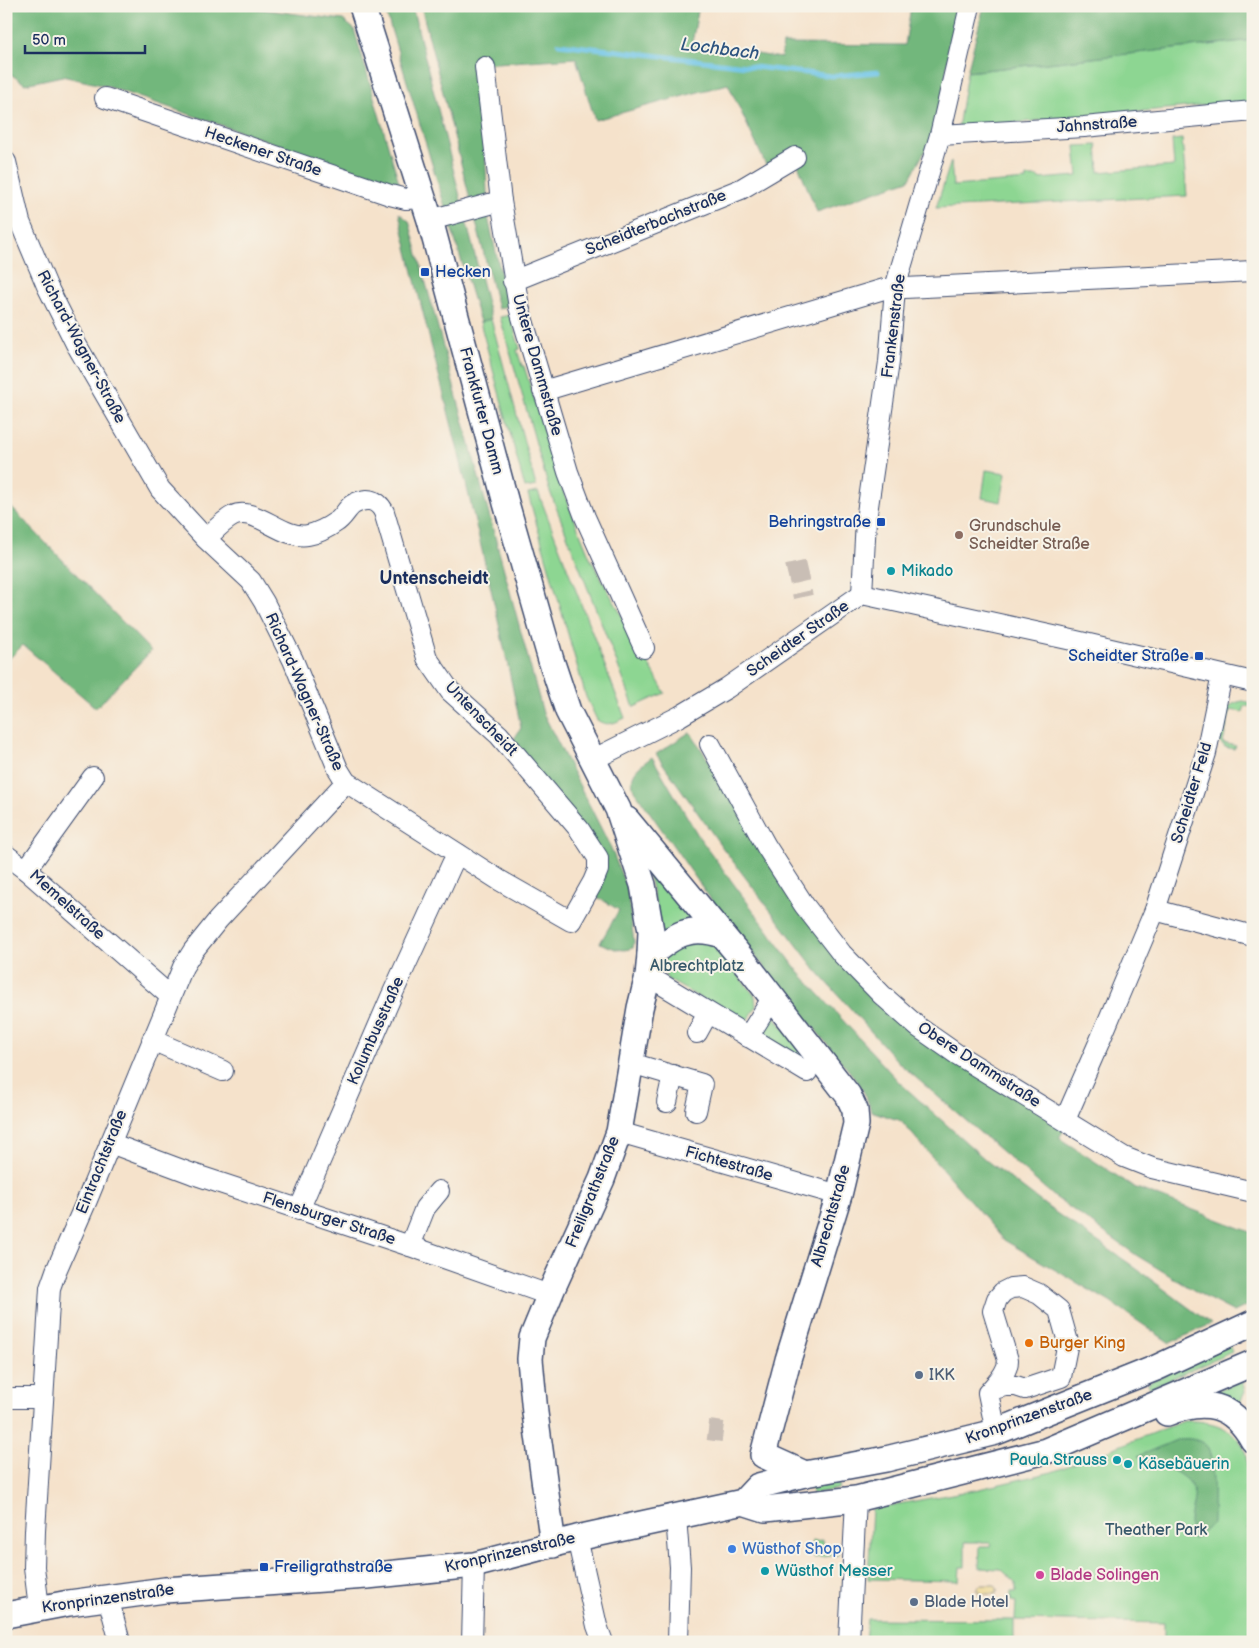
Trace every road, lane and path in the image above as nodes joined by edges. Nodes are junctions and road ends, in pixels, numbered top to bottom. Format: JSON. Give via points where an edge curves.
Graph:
{"nodes":[{"id":1,"x":362,"y":6,"type":"edge"},
{"id":2,"x":970,"y":6,"type":"edge"},
{"id":3,"x":485,"y":67,"type":"dead end"},
{"id":4,"x":105,"y":98,"type":"dead end"},
{"id":5,"x":1253,"y":111,"type":"edge"},
{"id":6,"x":940,"y":135,"type":"junction"},
{"id":7,"x":795,"y":157,"type":"dead end"},
{"id":8,"x":6,"y":162,"type":"edge"},
{"id":9,"x":502,"y":201,"type":"junction"},
{"id":10,"x":426,"y":208,"type":"junction"},
{"id":11,"x":1253,"y":271,"type":"edge"},
{"id":12,"x":513,"y":281,"type":"junction"},
{"id":13,"x":895,"y":288,"type":"junction"},
{"id":14,"x":544,"y":391,"type":"junction"},
{"id":15,"x":206,"y":538,"type":"junction"},
{"id":16,"x":862,"y":594,"type":"junction"},
{"id":17,"x":644,"y":648,"type":"dead end"},
{"id":18,"x":1222,"y":675,"type":"junction"},
{"id":19,"x":1253,"y":682,"type":"edge"},
{"id":20,"x":710,"y":744,"type":"dead end"},
{"id":21,"x":592,"y":760,"type":"junction"},
{"id":22,"x":93,"y":777,"type":"dead end"},
{"id":23,"x":346,"y":782,"type":"junction"},
{"id":24,"x":618,"y":809,"type":"junction"},
{"id":25,"x":458,"y":854,"type":"junction"},
{"id":26,"x":6,"y":855,"type":"edge"},
{"id":27,"x":26,"y":870,"type":"junction"},
{"id":28,"x":1155,"y":910,"type":"junction"},
{"id":29,"x":572,"y":921,"type":"joint"},
{"id":30,"x":722,"y":935,"type":"junction"},
{"id":31,"x":1253,"y":936,"type":"edge"},
{"id":32,"x":649,"y":966,"type":"junction"},
{"id":33,"x":170,"y":996,"type":"junction"},
{"id":34,"x":773,"y":997,"type":"junction"},
{"id":35,"x":708,"y":1013,"type":"junction"},
{"id":36,"x":697,"y":1032,"type":"dead end"},
{"id":37,"x":748,"y":1037,"type":"junction"},
{"id":38,"x":152,"y":1040,"type":"junction"},
{"id":39,"x":631,"y":1063,"type":"junction"},
{"id":40,"x":223,"y":1071,"type":"dead end"},
{"id":41,"x":807,"y":1072,"type":"dead end"},
{"id":42,"x":673,"y":1075,"type":"junction"},
{"id":43,"x":667,"y":1102,"type":"dead end"},
{"id":44,"x":696,"y":1111,"type":"dead end"},
{"id":45,"x":1065,"y":1120,"type":"junction"},
{"id":46,"x":619,"y":1132,"type":"junction"},
{"id":47,"x":110,"y":1143,"type":"junction"},
{"id":48,"x":439,"y":1191,"type":"dead end"},
{"id":49,"x":1253,"y":1192,"type":"edge"},
{"id":50,"x":838,"y":1195,"type":"junction"},
{"id":51,"x":299,"y":1210,"type":"junction"},
{"id":52,"x":410,"y":1246,"type":"junction"},
{"id":53,"x":549,"y":1295,"type":"junction"},
{"id":54,"x":1253,"y":1323,"type":"edge"},
{"id":55,"x":1253,"y":1363,"type":"edge"},
{"id":56,"x":988,"y":1393,"type":"junction"},
{"id":57,"x":6,"y":1398,"type":"edge"},
{"id":58,"x":43,"y":1398,"type":"junction"},
{"id":59,"x":996,"y":1432,"type":"junction"},
{"id":60,"x":1253,"y":1440,"type":"edge"},
{"id":61,"x":1046,"y":1451,"type":"junction"},
{"id":62,"x":763,"y":1455,"type":"junction"},
{"id":63,"x":850,"y":1467,"type":"junction"},
{"id":64,"x":804,"y":1474,"type":"junction"},
{"id":65,"x":856,"y":1499,"type":"junction"},
{"id":66,"x":743,"y":1502,"type":"junction"},
{"id":67,"x":676,"y":1517,"type":"junction"},
{"id":68,"x":565,"y":1541,"type":"junction"},
{"id":69,"x":474,"y":1565,"type":"junction"},
{"id":70,"x":108,"y":1598,"type":"junction"},
{"id":71,"x":38,"y":1608,"type":"junction"},
{"id":72,"x":6,"y":1615,"type":"edge"},
{"id":73,"x":120,"y":1642,"type":"edge"},
{"id":74,"x":472,"y":1642,"type":"edge"},
{"id":75,"x":603,"y":1642,"type":"edge"},
{"id":76,"x":678,"y":1642,"type":"edge"},
{"id":77,"x":848,"y":1642,"type":"edge"}],
"edges":[{"from":1,"to":10,"type":"main road","name":"Frankfurter Damm"},
{"from":2,"to":6,"type":"street","name":"Frankenstraße"},
{"from":3,"to":9,"type":"street","name":"Untere Dammstraße"},
{"from":4,"to":10,"type":"street","name":"Heckener Straße"},
{"from":5,"to":6,"type":"street","name":"Jahnstraße"},
{"from":6,"to":13,"type":"street","name":"Frankenstraße"},
{"from":7,"to":12,"type":"street","name":"Scheidterbachstraße","via":[[741,189]]},
{"from":8,"to":15,"type":"street","name":"Richard-Wagner-Straße","via":[[20,222],[76,344],[160,489]]},
{"from":9,"to":10,"type":"street","name":"Heckener Straße"},
{"from":9,"to":12,"type":"street","name":"Untere Dammstraße"},
{"from":10,"to":21,"type":"main road","name":"Frankfurter Damm","via":[[550,660],[568,711]]},
{"from":11,"to":13,"type":"street"},
{"from":12,"to":14,"type":"street","name":"Untere Dammstraße"},
{"from":13,"to":14,"type":"street"},
{"from":13,"to":16,"type":"street","name":"Frankenstraße","via":[[890,362],[866,520]]},
{"from":14,"to":17,"type":"street","name":"Untere Dammstraße","via":[[585,516]]},
{"from":15,"to":23,"type":"street","name":"Richard-Wagner-Straße","via":[[251,581],[264,602],[294,660]]},
{"from":15,"to":29,"type":"street","name":"Untenscheidt","via":[[239,514],[251,515],[290,534],[309,535],[338,521],[363,500],[380,504],[427,658],[450,691],[499,735],[579,829],[598,858],[598,870]]},
{"from":16,"to":18,"type":"street","name":"Scheidter Straße"},
{"from":16,"to":21,"type":"street","name":"Scheidter Straße","via":[[738,681],[680,716]]},
{"from":18,"to":19,"type":"street","name":"Scheidter Straße"},
{"from":18,"to":28,"type":"street","name":"Scheidter Feld","via":[[1206,753]]},
{"from":20,"to":45,"type":"street","name":"Obere Dammstraße","via":[[766,846],[842,954],[918,1027]]},
{"from":21,"to":24,"type":"main road","name":"Frankfurter Damm"},
{"from":22,"to":27,"type":"street","name":"Memelstraße"},
{"from":23,"to":25,"type":"street","name":"Richard-Wagner-Straße"},
{"from":23,"to":33,"type":"street","name":"Eintrachtstraße","via":[[193,950]]},
{"from":24,"to":30,"type":"main road","name":"Albrechtstraße"},
{"from":24,"to":32,"type":"main road","name":"Freiligrathstraße","via":[[643,885],[651,931]]},
{"from":25,"to":29,"type":"street","name":"Richard-Wagner-Straße"},
{"from":25,"to":51,"type":"street","name":"Kolumbusstraße","via":[[390,997]]},
{"from":26,"to":27,"type":"street"},
{"from":27,"to":33,"type":"street","name":"Memelstraße"},
{"from":28,"to":31,"type":"street"},
{"from":28,"to":45,"type":"street","name":"Scheidter Feld"},
{"from":30,"to":32,"type":"main road","via":[[711,931],[682,933],[670,939]]},
{"from":30,"to":34,"type":"main road","name":"Albrechtstraße"},
{"from":32,"to":35,"type":"street"},
{"from":32,"to":39,"type":"main road","name":"Freiligrathstraße"},
{"from":33,"to":38,"type":"street","name":"Eintrachtstraße"},
{"from":34,"to":37,"type":"street"},
{"from":34,"to":50,"type":"main road","name":"Albrechtstraße","via":[[848,1095],[855,1110],[856,1124]]},
{"from":35,"to":36,"type":"street"},
{"from":35,"to":37,"type":"street"},
{"from":37,"to":41,"type":"street"},
{"from":38,"to":40,"type":"street"},
{"from":38,"to":47,"type":"street","name":"Eintrachtstraße"},
{"from":39,"to":42,"type":"street"},
{"from":39,"to":46,"type":"main road","name":"Freiligrathstraße"},
{"from":42,"to":43,"type":"street"},
{"from":42,"to":44,"type":"street","via":[[702,1084]]},
{"from":45,"to":49,"type":"street","name":"Obere Dammstraße","via":[[1124,1157],[1152,1168]]},
{"from":46,"to":50,"type":"street","name":"Fichtestraße"},
{"from":46,"to":53,"type":"main road","name":"Freiligrathstraße","via":[[602,1179]]},
{"from":47,"to":51,"type":"street","name":"Flensburger Straße"},
{"from":47,"to":58,"type":"street","name":"Eintrachtstraße","via":[[50,1288]]},
{"from":48,"to":52,"type":"street","via":[[425,1208]]},
{"from":50,"to":62,"type":"main road","name":"Albrechtstraße"},
{"from":51,"to":52,"type":"street","name":"Flensburger Straße"},
{"from":52,"to":53,"type":"street","name":"Flensburger Straße"},
{"from":53,"to":68,"type":"main road","name":"Freiligrathstraße","via":[[532,1338],[530,1360],[535,1413]]},
{"from":54,"to":59,"type":"main road","name":"Kronprinzenstraße","via":[[1148,1372]]},
{"from":55,"to":61,"type":"main road","name":"Kronprinzenstraße"},
{"from":56,"to":56,"type":"street","via":[[1000,1387],[1025,1389],[1061,1377],[1068,1342],[1058,1310],[1023,1287],[1003,1292],[993,1310],[1008,1365]]},
{"from":56,"to":59,"type":"street"},
{"from":57,"to":58,"type":"street"},
{"from":58,"to":71,"type":"street","name":"Eintrachtstraße","via":[[34,1567]]},
{"from":59,"to":63,"type":"main road","name":"Kronprinzenstraße"},
{"from":60,"to":61,"type":"main road","via":[[1236,1417],[1228,1412],[1214,1406],[1193,1405],[1098,1440]]},
{"from":61,"to":65,"type":"main road","name":"Kronprinzenstraße"},
{"from":62,"to":64,"type":"main road"},
{"from":62,"to":66,"type":"main road","name":"Albrechtstraße"},
{"from":63,"to":64,"type":"main road","name":"Kronprinzenstraße"},
{"from":63,"to":65,"type":"main road"},
{"from":64,"to":66,"type":"main road","name":"Kronprinzenstraße","via":[[758,1486]]},
{"from":65,"to":66,"type":"main road","name":"Kronprinzenstraße","via":[[765,1509]]},
{"from":65,"to":77,"type":"street"},
{"from":66,"to":67,"type":"main road","name":"Kronprinzenstraße"},
{"from":67,"to":68,"type":"main road","name":"Kronprinzenstraße"},
{"from":67,"to":76,"type":"street","via":[[680,1568]]},
{"from":68,"to":69,"type":"main road","name":"Kronprinzenstraße"},
{"from":68,"to":75,"type":"street"},
{"from":69,"to":70,"type":"main road","name":"Kronprinzenstraße","via":[[165,1590]]},
{"from":69,"to":74,"type":"street"},
{"from":70,"to":71,"type":"main road","name":"Kronprinzenstraße"},
{"from":70,"to":73,"type":"street"},
{"from":71,"to":72,"type":"main road","name":"Kronprinzenstraße"}]}
